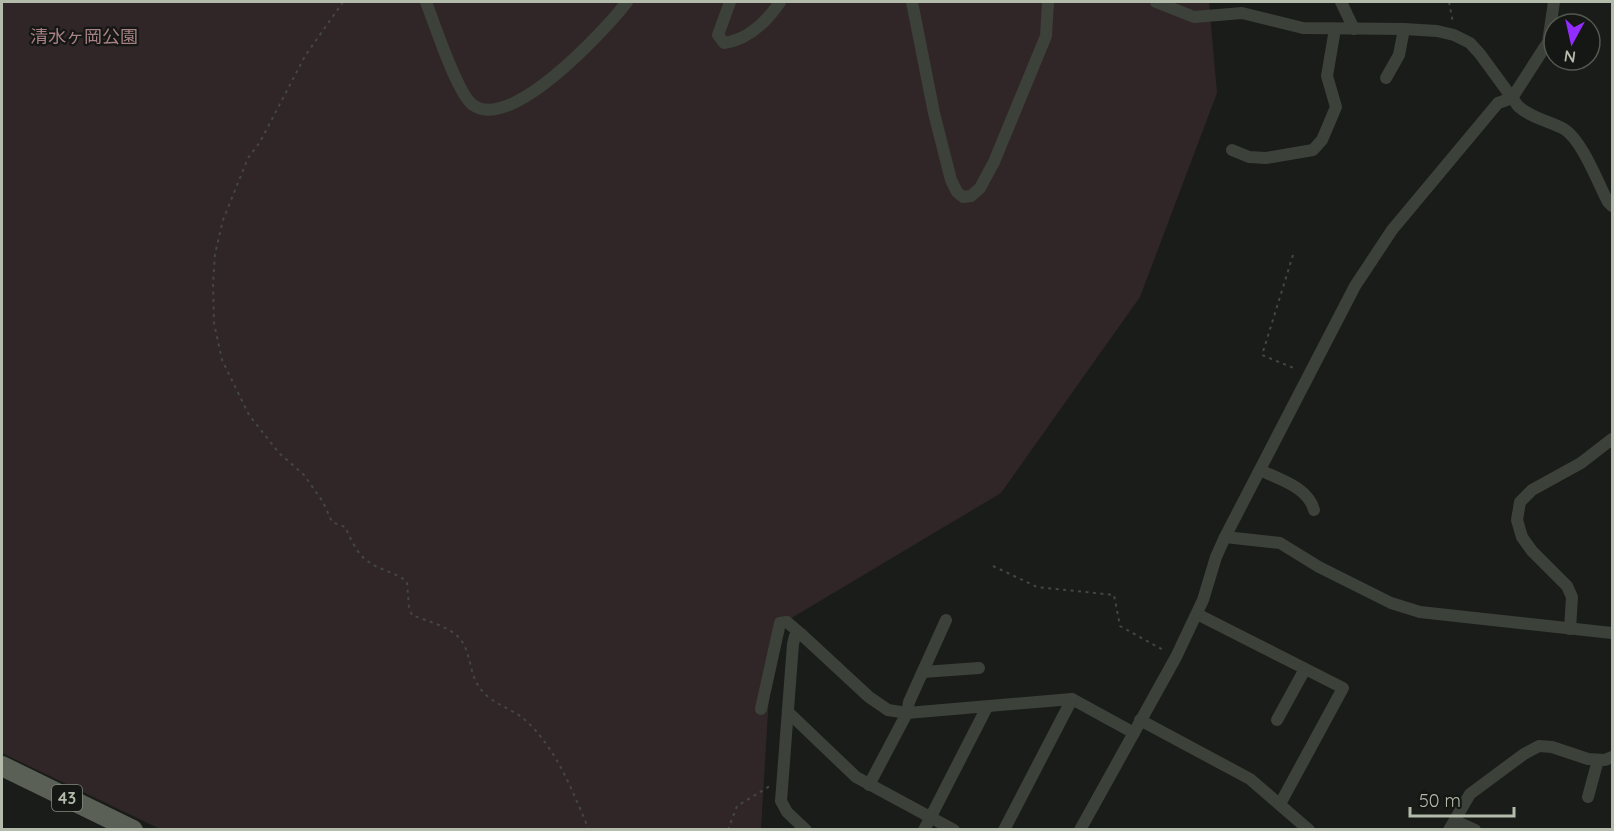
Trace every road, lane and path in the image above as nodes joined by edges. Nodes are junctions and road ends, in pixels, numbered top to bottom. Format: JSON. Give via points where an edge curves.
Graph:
{"nodes":[{"id":1,"x":343,"y":2,"type":"edge"},
{"id":2,"x":426,"y":2,"type":"edge"},
{"id":3,"x":627,"y":2,"type":"edge"},
{"id":4,"x":730,"y":2,"type":"edge"},
{"id":5,"x":780,"y":2,"type":"edge"},
{"id":6,"x":912,"y":2,"type":"edge"},
{"id":7,"x":1048,"y":2,"type":"edge"},
{"id":8,"x":1156,"y":2,"type":"edge"},
{"id":9,"x":1341,"y":2,"type":"edge"},
{"id":10,"x":1449,"y":2,"type":"edge"},
{"id":11,"x":1554,"y":2,"type":"edge"},
{"id":12,"x":1335,"y":29,"type":"junction"},
{"id":13,"x":1354,"y":29,"type":"junction"},
{"id":14,"x":1404,"y":29,"type":"junction"},
{"id":15,"x":1454,"y":35,"type":"junction"},
{"id":16,"x":1386,"y":78,"type":"dead end"},
{"id":17,"x":1512,"y":98,"type":"junction"},
{"id":18,"x":1232,"y":150,"type":"dead end"},
{"id":19,"x":1612,"y":206,"type":"edge"},
{"id":20,"x":1293,"y":255,"type":"dead end"},
{"id":21,"x":1310,"y":375,"type":"junction"},
{"id":22,"x":1612,"y":439,"type":"edge"},
{"id":23,"x":1260,"y":470,"type":"junction"},
{"id":24,"x":1314,"y":510,"type":"dead end"},
{"id":25,"x":1225,"y":537,"type":"junction"},
{"id":26,"x":993,"y":566,"type":"dead end"},
{"id":27,"x":1197,"y":614,"type":"junction"},
{"id":28,"x":946,"y":620,"type":"dead end"},
{"id":29,"x":1570,"y":629,"type":"junction"},
{"id":30,"x":1612,"y":633,"type":"edge"},
{"id":31,"x":801,"y":634,"type":"junction"},
{"id":32,"x":1176,"y":657,"type":"junction"},
{"id":33,"x":979,"y":668,"type":"dead end"},
{"id":34,"x":1305,"y":669,"type":"junction"},
{"id":35,"x":923,"y":672,"type":"junction"},
{"id":36,"x":1072,"y":699,"type":"junction"},
{"id":37,"x":987,"y":707,"type":"junction"},
{"id":38,"x":761,"y":709,"type":"dead end"},
{"id":39,"x":788,"y":712,"type":"junction"},
{"id":40,"x":907,"y":713,"type":"junction"},
{"id":41,"x":1140,"y":720,"type":"junction"},
{"id":42,"x":1277,"y":720,"type":"dead end"},
{"id":43,"x":1134,"y":733,"type":"junction"},
{"id":44,"x":1612,"y":757,"type":"edge"},
{"id":45,"x":1598,"y":760,"type":"junction"},
{"id":46,"x":2,"y":766,"type":"edge"},
{"id":47,"x":783,"y":779,"type":"junction"},
{"id":48,"x":869,"y":785,"type":"junction"},
{"id":49,"x":1588,"y":797,"type":"dead end"},
{"id":50,"x":1280,"y":804,"type":"junction"},
{"id":51,"x":931,"y":818,"type":"junction"},
{"id":52,"x":1452,"y":825,"type":"edge"},
{"id":53,"x":133,"y":830,"type":"edge"},
{"id":54,"x":590,"y":830,"type":"edge"},
{"id":55,"x":728,"y":830,"type":"edge"},
{"id":56,"x":806,"y":830,"type":"edge"},
{"id":57,"x":924,"y":830,"type":"edge"},
{"id":58,"x":954,"y":830,"type":"edge"},
{"id":59,"x":1004,"y":830,"type":"edge"},
{"id":60,"x":1080,"y":830,"type":"edge"},
{"id":61,"x":1309,"y":830,"type":"edge"},
{"id":62,"x":1475,"y":830,"type":"edge"}],
"edges":[{"from":1,"to":54,"type":"path","via":[[305,56],[261,142],[248,158],[224,220],[215,254],[213,284],[214,323],[222,360],[249,416],[279,453],[304,475],[324,501],[332,522],[345,527],[368,562],[408,582],[412,615],[460,639],[474,682],[486,695],[524,719],[547,746]]},
{"from":2,"to":3,"type":"street","via":[[468,101],[474,107],[490,110],[528,96],[578,56]]},
{"from":4,"to":5,"type":"street","via":[[718,35],[724,43],[735,42],[750,33]]},
{"from":6,"to":7,"type":"street","via":[[951,180],[963,197],[980,188],[994,162],[1046,36]]},
{"from":8,"to":12,"type":"street","via":[[1194,17],[1242,12],[1303,28]]},
{"from":9,"to":13,"type":"street"},
{"from":10,"to":15,"type":"path"},
{"from":11,"to":17,"type":"street","via":[[1548,42]]},
{"from":12,"to":13,"type":"street"},
{"from":12,"to":18,"type":"street","via":[[1327,76],[1336,107],[1322,140],[1313,150],[1266,158]]},
{"from":13,"to":14,"type":"street"},
{"from":14,"to":15,"type":"street"},
{"from":14,"to":16,"type":"street","via":[[1399,55]]},
{"from":15,"to":17,"type":"street","via":[[1470,43]]},
{"from":17,"to":19,"type":"street","via":[[1525,112],[1567,131]]},
{"from":17,"to":21,"type":"street","via":[[1498,103],[1392,230],[1355,286]]},
{"from":20,"to":21,"type":"path","via":[[1262,355]]},
{"from":21,"to":23,"type":"street"},
{"from":22,"to":29,"type":"street","via":[[1581,464],[1532,490],[1521,502],[1517,520],[1532,551],[1567,586],[1572,597]]},
{"from":23,"to":24,"type":"street","via":[[1306,493]]},
{"from":23,"to":25,"type":"street"},
{"from":25,"to":27,"type":"street"},
{"from":25,"to":29,"type":"street","via":[[1280,543],[1391,603],[1420,612]]},
{"from":26,"to":32,"type":"path","via":[[1037,586],[1114,595],[1120,626]]},
{"from":27,"to":32,"type":"street"},
{"from":27,"to":34,"type":"street"},
{"from":28,"to":35,"type":"street"},
{"from":29,"to":30,"type":"street"},
{"from":31,"to":38,"type":"street","via":[[787,622],[780,622]]},
{"from":31,"to":39,"type":"street","via":[[795,636],[793,644]]},
{"from":31,"to":40,"type":"street","via":[[869,697],[888,710]]},
{"from":32,"to":41,"type":"street"},
{"from":33,"to":35,"type":"street"},
{"from":34,"to":42,"type":"street"},
{"from":34,"to":50,"type":"street","via":[[1343,688]]},
{"from":35,"to":40,"type":"street"},
{"from":36,"to":37,"type":"street"},
{"from":36,"to":43,"type":"street"},
{"from":36,"to":59,"type":"street"},
{"from":37,"to":40,"type":"street"},
{"from":37,"to":51,"type":"street"},
{"from":39,"to":47,"type":"street"},
{"from":39,"to":48,"type":"street"},
{"from":40,"to":48,"type":"street"},
{"from":41,"to":43,"type":"street"},
{"from":41,"to":50,"type":"street","via":[[1250,779]]},
{"from":43,"to":60,"type":"street"},
{"from":44,"to":45,"type":"street"},
{"from":45,"to":49,"type":"street"},
{"from":45,"to":52,"type":"street","via":[[1539,746],[1470,794]]},
{"from":46,"to":53,"type":"main road","number":"43"},
{"from":47,"to":55,"type":"path","via":[[737,806]]},
{"from":47,"to":56,"type":"street","via":[[781,801]]},
{"from":48,"to":51,"type":"street"},
{"from":50,"to":61,"type":"street"},
{"from":51,"to":57,"type":"street"},
{"from":51,"to":58,"type":"street"},
{"from":52,"to":62,"type":"street"}]}
